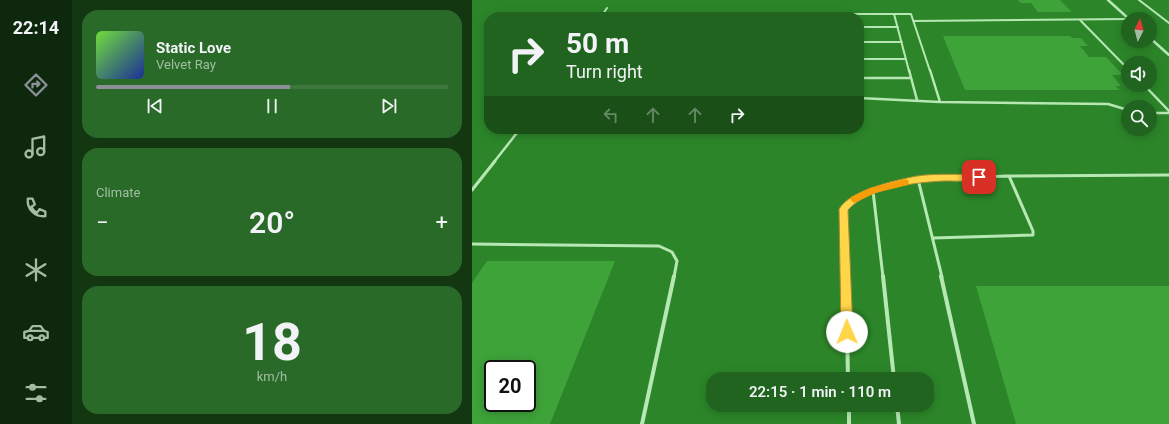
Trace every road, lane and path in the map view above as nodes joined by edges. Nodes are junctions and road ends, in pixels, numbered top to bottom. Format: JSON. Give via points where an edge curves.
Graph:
{"nodes":[{"id":1,"x":1108,"y":0,"type":"edge"},
{"id":2,"x":1139,"y":0,"type":"edge"},
{"id":3,"x":608,"y":8,"type":"dead end"},
{"id":4,"x":605,"y":12,"type":"edge"},
{"id":5,"x":1121,"y":12,"type":"edge"},
{"id":6,"x":864,"y":14,"type":"edge"},
{"id":7,"x":894,"y":14,"type":"junction"},
{"id":8,"x":1121,"y":19,"type":"edge"},
{"id":9,"x":1080,"y":20,"type":"junction"},
{"id":10,"x":913,"y":21,"type":"junction"},
{"id":11,"x":1169,"y":22,"type":"edge"},
{"id":12,"x":864,"y":27,"type":"edge"},
{"id":13,"x":898,"y":27,"type":"junction"},
{"id":14,"x":864,"y":42,"type":"edge"},
{"id":15,"x":902,"y":42,"type":"junction"},
{"id":16,"x":1157,"y":44,"type":"edge"},
{"id":17,"x":1169,"y":55,"type":"edge"},
{"id":18,"x":864,"y":59,"type":"edge"},
{"id":19,"x":906,"y":59,"type":"junction"},
{"id":20,"x":1121,"y":62,"type":"edge"},
{"id":21,"x":864,"y":78,"type":"edge"},
{"id":22,"x":911,"y":78,"type":"junction"},
{"id":23,"x":1150,"y":92,"type":"edge"},
{"id":24,"x":864,"y":98,"type":"edge"},
{"id":25,"x":917,"y":100,"type":"junction"},
{"id":26,"x":940,"y":102,"type":"junction"},
{"id":27,"x":1121,"y":108,"type":"edge"},
{"id":28,"x":1169,"y":112,"type":"edge"},
{"id":29,"x":1157,"y":113,"type":"edge"},
{"id":30,"x":516,"y":134,"type":"edge"},
{"id":31,"x":1169,"y":175,"type":"edge"},
{"id":32,"x":1009,"y":176,"type":"junction"},
{"id":33,"x":918,"y":179,"type":"junction"},
{"id":34,"x":472,"y":190,"type":"edge"},
{"id":35,"x":873,"y":191,"type":"junction"},
{"id":36,"x":933,"y":238,"type":"junction"},
{"id":37,"x":472,"y":244,"type":"edge"},
{"id":38,"x":848,"y":372,"type":"edge"},
{"id":39,"x":893,"y":372,"type":"edge"},
{"id":40,"x":849,"y":412,"type":"edge"},
{"id":41,"x":898,"y":412,"type":"edge"},
{"id":42,"x":642,"y":424,"type":"edge"},
{"id":43,"x":849,"y":424,"type":"edge"},
{"id":44,"x":899,"y":424,"type":"edge"},
{"id":45,"x":974,"y":424,"type":"edge"}],
"edges":[{"from":1,"to":5,"type":"street"},
{"from":2,"to":11,"type":"lane"},
{"from":3,"to":4,"type":"lane"},
{"from":6,"to":7,"type":"lane"},
{"from":7,"to":10,"type":"lane","via":[[911,14]]},
{"from":7,"to":13,"type":"lane"},
{"from":8,"to":9,"type":"lane"},
{"from":9,"to":10,"type":"lane"},
{"from":9,"to":20,"type":"lane"},
{"from":10,"to":26,"type":"lane"},
{"from":12,"to":13,"type":"lane"},
{"from":13,"to":15,"type":"lane"},
{"from":14,"to":15,"type":"lane"},
{"from":15,"to":19,"type":"lane"},
{"from":16,"to":17,"type":"street"},
{"from":18,"to":19,"type":"lane"},
{"from":19,"to":22,"type":"lane"},
{"from":21,"to":22,"type":"lane"},
{"from":22,"to":25,"type":"lane"},
{"from":23,"to":28,"type":"lane"},
{"from":24,"to":25,"type":"lane"},
{"from":25,"to":26,"type":"lane"},
{"from":26,"to":27,"type":"lane","via":[[1108,104]]},
{"from":28,"to":29,"type":"lane"},
{"from":30,"to":34,"type":"lane"},
{"from":31,"to":32,"type":"lane"},
{"from":32,"to":33,"type":"lane"},
{"from":32,"to":36,"type":"lane","via":[[1033,235]]},
{"from":33,"to":35,"type":"lane"},
{"from":33,"to":36,"type":"lane"},
{"from":35,"to":38,"type":"lane","via":[[850,202],[844,209]]},
{"from":35,"to":39,"type":"lane"},
{"from":36,"to":45,"type":"lane"},
{"from":37,"to":42,"type":"lane","via":[[659,246],[672,252],[677,261]]},
{"from":40,"to":43,"type":"lane"},
{"from":41,"to":44,"type":"lane"}]}
